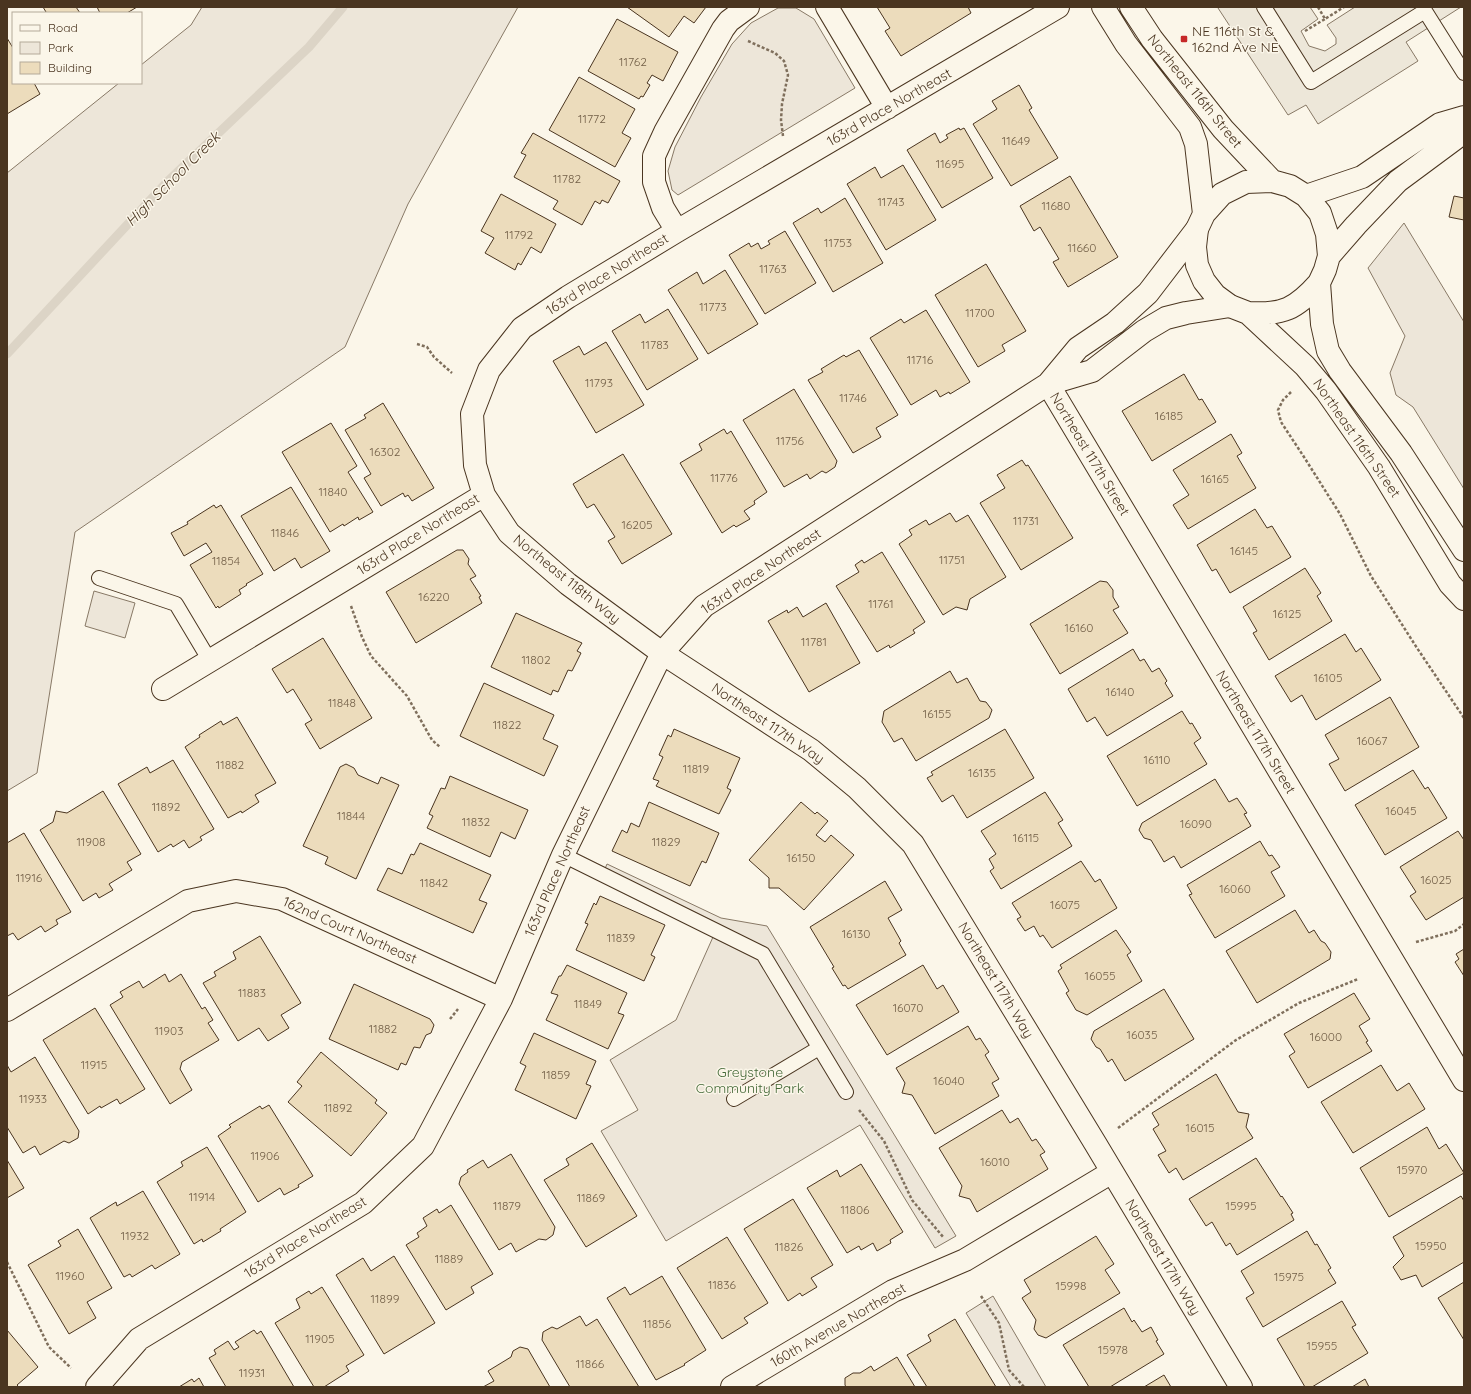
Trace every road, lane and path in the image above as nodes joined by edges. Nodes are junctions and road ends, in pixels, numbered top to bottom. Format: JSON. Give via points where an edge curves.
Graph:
{"nodes":[{"id":1,"x":748,"y":7,"type":"edge"},
{"id":2,"x":827,"y":7,"type":"edge"},
{"id":3,"x":1058,"y":7,"type":"edge"},
{"id":4,"x":1103,"y":7,"type":"edge"},
{"id":5,"x":1131,"y":7,"type":"edge"},
{"id":6,"x":1264,"y":7,"type":"edge"},
{"id":7,"x":1318,"y":7,"type":"edge"},
{"id":8,"x":1344,"y":7,"type":"edge"},
{"id":9,"x":723,"y":29,"type":"junction"},
{"id":10,"x":1464,"y":73,"type":"edge"},
{"id":11,"x":887,"y":108,"type":"junction"},
{"id":12,"x":1464,"y":117,"type":"edge"},
{"id":13,"x":1464,"y":122,"type":"edge"},
{"id":14,"x":784,"y":136,"type":"dead end"},
{"id":15,"x":1272,"y":181,"type":"junction"},
{"id":16,"x":1306,"y":196,"type":"junction"},
{"id":17,"x":1201,"y":221,"type":"junction"},
{"id":18,"x":677,"y":231,"type":"junction"},
{"id":19,"x":1328,"y":256,"type":"junction"},
{"id":20,"x":1319,"y":283,"type":"junction"},
{"id":21,"x":1239,"y":309,"type":"junction"},
{"id":22,"x":417,"y":344,"type":"dead end"},
{"id":23,"x":452,"y":374,"type":"dead end"},
{"id":24,"x":1048,"y":384,"type":"junction"},
{"id":25,"x":1292,"y":391,"type":"dead end"},
{"id":26,"x":484,"y":495,"type":"junction"},
{"id":27,"x":1464,"y":550,"type":"edge"},
{"id":28,"x":99,"y":578,"type":"dead end"},
{"id":29,"x":1464,"y":599,"type":"edge"},
{"id":30,"x":350,"y":602,"type":"dead end"},
{"id":31,"x":662,"y":653,"type":"junction"},
{"id":32,"x":210,"y":661,"type":"junction"},
{"id":33,"x":163,"y":688,"type":"dead end"},
{"id":34,"x":1464,"y":718,"type":"edge"},
{"id":35,"x":440,"y":747,"type":"dead end"},
{"id":36,"x":563,"y":855,"type":"junction"},
{"id":37,"x":1464,"y":924,"type":"edge"},
{"id":38,"x":1416,"y":942,"type":"dead end"},
{"id":39,"x":1358,"y":979,"type":"dead end"},
{"id":40,"x":501,"y":999,"type":"junction"},
{"id":41,"x":461,"y":1006,"type":"dead end"},
{"id":42,"x":7,"y":1010,"type":"edge"},
{"id":43,"x":450,"y":1019,"type":"dead end"},
{"id":44,"x":819,"y":1048,"type":"junction"},
{"id":45,"x":1464,"y":1080,"type":"edge"},
{"id":46,"x":846,"y":1092,"type":"joint"},
{"id":47,"x":734,"y":1099,"type":"dead end"},
{"id":48,"x":1123,"y":1126,"type":"dead end"},
{"id":49,"x":1112,"y":1172,"type":"junction"},
{"id":50,"x":944,"y":1238,"type":"dead end"},
{"id":51,"x":7,"y":1262,"type":"edge"},
{"id":52,"x":981,"y":1296,"type":"dead end"},
{"id":53,"x":71,"y":1368,"type":"dead end"},
{"id":54,"x":97,"y":1387,"type":"edge"},
{"id":55,"x":732,"y":1387,"type":"edge"},
{"id":56,"x":1024,"y":1387,"type":"edge"},
{"id":57,"x":1241,"y":1387,"type":"edge"}],
"edges":[{"from":1,"to":9,"type":"street","name":"163rd Place Northeast","via":[[729,21]]},
{"from":2,"to":11,"type":"street"},
{"from":3,"to":11,"type":"street","name":"163rd Place Northeast"},
{"from":4,"to":17,"type":"street","name":"Northeast 116th Street","via":[[1126,44],[1190,127],[1196,144]]},
{"from":5,"to":15,"type":"street","name":"Northeast 116th Street","via":[[1152,39],[1223,129]]},
{"from":6,"to":10,"type":"lane","via":[[1310,82],[1425,11]]},
{"from":7,"to":8,"type":"path","via":[[1325,19]]},
{"from":9,"to":14,"type":"path","via":[[775,53],[784,61],[788,74],[782,104]]},
{"from":9,"to":18,"type":"street","name":"163rd Place Northeast","via":[[654,156],[654,182],[663,208]]},
{"from":11,"to":18,"type":"street","name":"163rd Place Northeast"},
{"from":12,"to":16,"type":"street","via":[[1440,124],[1362,177]]},
{"from":13,"to":19,"type":"street","via":[[1456,138],[1398,181]]},
{"from":15,"to":16,"type":"street","name":"Northeast 116th Street","via":[[1290,186]]},
{"from":15,"to":17,"type":"street","via":[[1246,182],[1222,194]]},
{"from":16,"to":19,"type":"street","name":"Northeast 116th Street","via":[[1320,213],[1327,234]]},
{"from":17,"to":21,"type":"street","name":"Northeast 116th Street","via":[[1195,247],[1204,281],[1216,295]]},
{"from":17,"to":24,"type":"street","name":"163rd Place Northeast","via":[[1148,293],[1115,323],[1078,348]]},
{"from":18,"to":26,"type":"street","name":"163rd Place Northeast","via":[[522,328],[489,370],[472,414],[476,465]]},
{"from":19,"to":20,"type":"street","name":"Northeast 116th Street"},
{"from":20,"to":21,"type":"street","via":[[1305,298],[1288,309],[1268,314]]},
{"from":20,"to":27,"type":"street","name":"Northeast 116th Street","via":[[1322,324],[1328,351],[1340,371],[1402,453]]},
{"from":21,"to":24,"type":"street","name":"163rd Place Northeast","via":[[1186,313],[1166,318],[1144,331],[1092,371]]},
{"from":21,"to":29,"type":"street","name":"Northeast 116th Street","via":[[1305,366],[1326,391],[1379,466],[1450,584]]},
{"from":22,"to":23,"type":"path","via":[[427,347]]},
{"from":24,"to":31,"type":"street","name":"163rd Place Northeast","via":[[704,606]]},
{"from":24,"to":45,"type":"street","name":"Northeast 117th Street"},
{"from":25,"to":34,"type":"path","via":[[1278,410],[1281,422],[1340,514],[1371,576]]},
{"from":26,"to":31,"type":"street","name":"Northeast 118th Way","via":[[509,533],[568,584]]},
{"from":26,"to":32,"type":"street","name":"163rd Place Northeast"},
{"from":28,"to":32,"type":"lane","via":[[176,604]]},
{"from":30,"to":35,"type":"path","via":[[371,656],[407,696],[432,740]]},
{"from":31,"to":36,"type":"street","name":"163rd Place Northeast"},
{"from":31,"to":49,"type":"street","name":"Northeast 117th Way","via":[[811,750],[857,788],[913,844]]},
{"from":32,"to":33,"type":"street","name":"163rd Place Northeast"},
{"from":36,"to":40,"type":"street","name":"163rd Place Northeast"},
{"from":36,"to":44,"type":"lane","via":[[763,954]]},
{"from":37,"to":38,"type":"path","via":[[1455,931]]},
{"from":39,"to":48,"type":"path","via":[[1299,1003],[1236,1040]]},
{"from":40,"to":42,"type":"street","name":"162nd Court Northeast","via":[[282,899],[236,891],[188,901]]},
{"from":40,"to":54,"type":"street","name":"163rd Place Northeast","via":[[423,1146],[363,1203],[139,1339]]},
{"from":41,"to":43,"type":"path"},
{"from":44,"to":46,"type":"lane"},
{"from":44,"to":47,"type":"lane"},
{"from":46,"to":50,"type":"path","via":[[884,1142],[912,1200]]},
{"from":49,"to":55,"type":"street","name":"160th Avenue Northeast","via":[[966,1260],[893,1290]]},
{"from":49,"to":57,"type":"street","name":"Northeast 117th Way"},
{"from":51,"to":53,"type":"path","via":[[49,1347]]},
{"from":52,"to":56,"type":"path","via":[[999,1323],[1009,1370]]}]}
